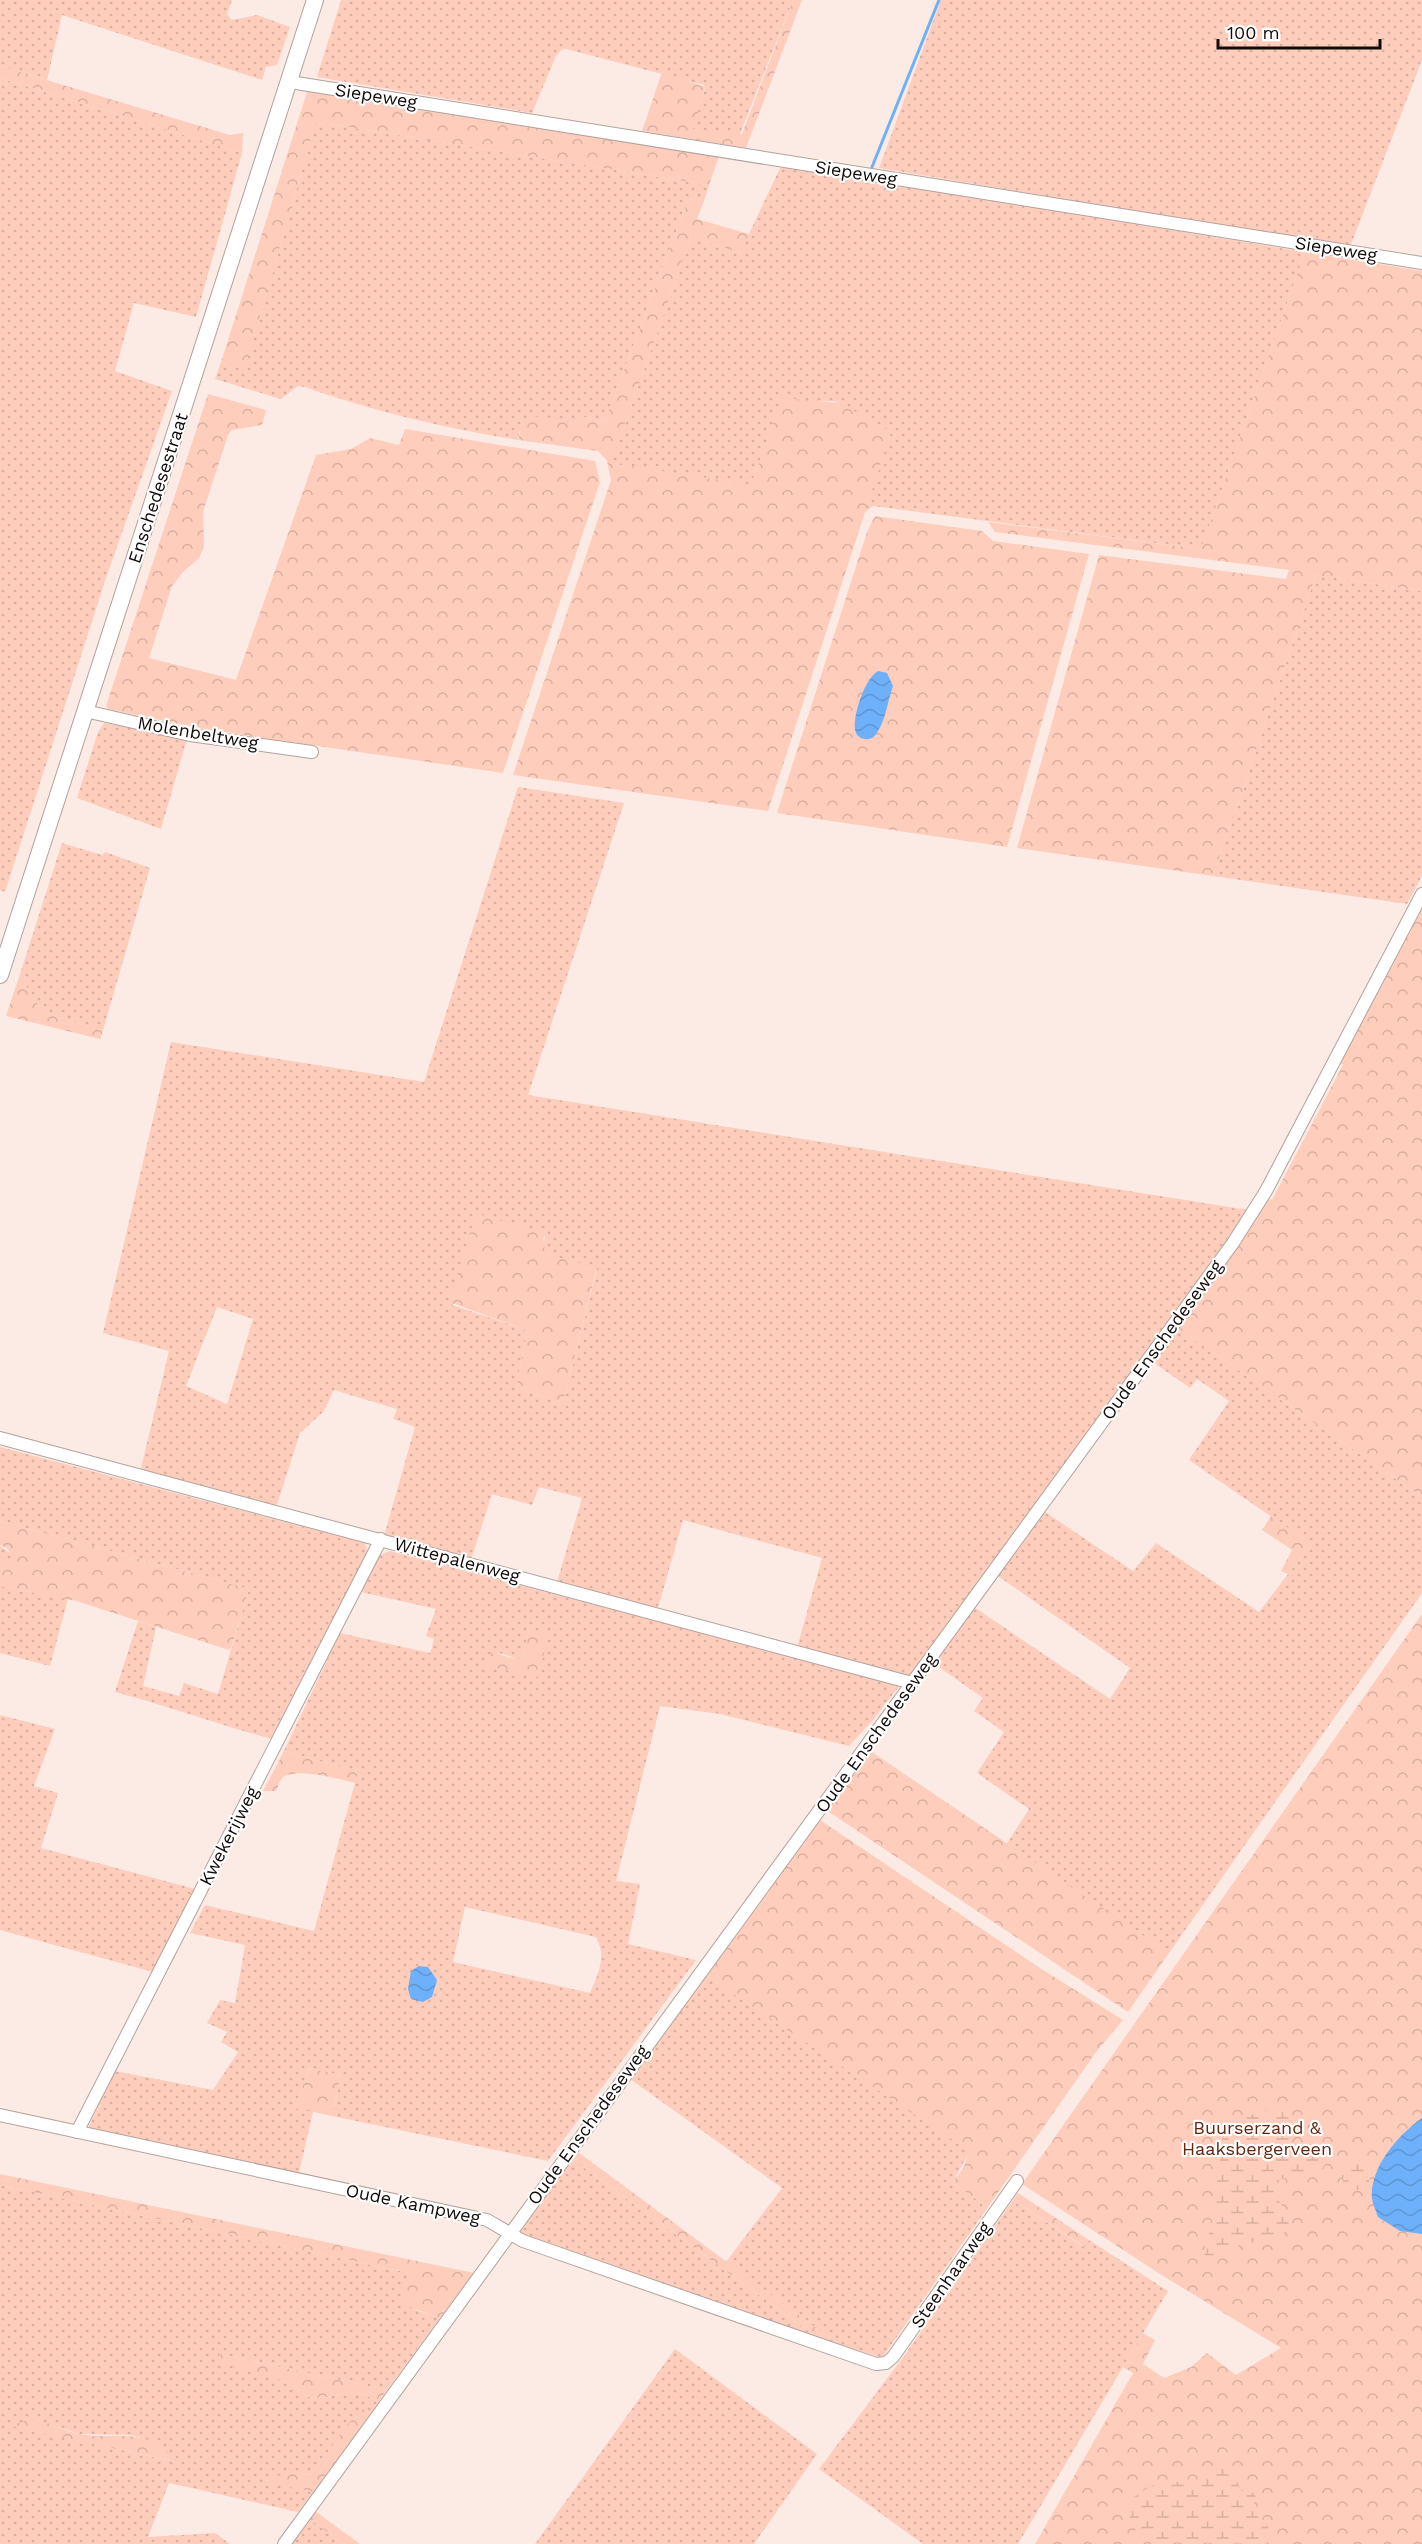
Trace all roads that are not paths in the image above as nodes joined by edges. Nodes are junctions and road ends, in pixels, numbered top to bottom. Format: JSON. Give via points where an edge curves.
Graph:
{"nodes":[{"id":1,"x":315,"y":0,"type":"edge"},
{"id":2,"x":290,"y":82,"type":"junction"},
{"id":3,"x":1422,"y":263,"type":"edge"},
{"id":4,"x":85,"y":711,"type":"junction"},
{"id":5,"x":312,"y":752,"type":"dead end"},
{"id":6,"x":1422,"y":894,"type":"edge"},
{"id":7,"x":0,"y":975,"type":"edge"},
{"id":8,"x":0,"y":1438,"type":"edge"},
{"id":9,"x":381,"y":1539,"type":"junction"},
{"id":10,"x":912,"y":1683,"type":"junction"},
{"id":11,"x":0,"y":2115,"type":"edge"},
{"id":12,"x":77,"y":2132,"type":"junction"},
{"id":13,"x":1017,"y":2181,"type":"dead end"},
{"id":14,"x":509,"y":2233,"type":"junction"},
{"id":15,"x":880,"y":2364,"type":"joint"},
{"id":16,"x":284,"y":2544,"type":"edge"}],
"edges":[{"from":1,"to":2,"type":"street","name":"Enschedesestraat"},
{"from":2,"to":3,"type":"street","name":"Siepeweg"},
{"from":2,"to":4,"type":"street","name":"Enschedesestraat"},
{"from":4,"to":5,"type":"street","name":"Molenbeltweg","via":[[190,735]]},
{"from":4,"to":7,"type":"street","name":"Enschedesestraat"},
{"from":6,"to":10,"type":"street","name":"Oude Enschedeseweg","via":[[1266,1191],[1239,1234]]},
{"from":8,"to":9,"type":"street","name":"Wittepalenweg"},
{"from":9,"to":10,"type":"street","name":"Wittepalenweg"},
{"from":9,"to":12,"type":"street","name":"Kwekerijweg"},
{"from":10,"to":14,"type":"street","name":"Oude Enschedeseweg"},
{"from":11,"to":12,"type":"street","name":"Oude Kampweg"},
{"from":12,"to":14,"type":"street","name":"Oude Kampweg","via":[[487,2220]]},
{"from":13,"to":15,"type":"street","name":"Steenhaarweg","via":[[893,2357]]},
{"from":14,"to":15,"type":"street","name":"Oude Kampweg","via":[[592,2266]]},
{"from":14,"to":16,"type":"street","name":"Oude Enschedeseweg"}]}
